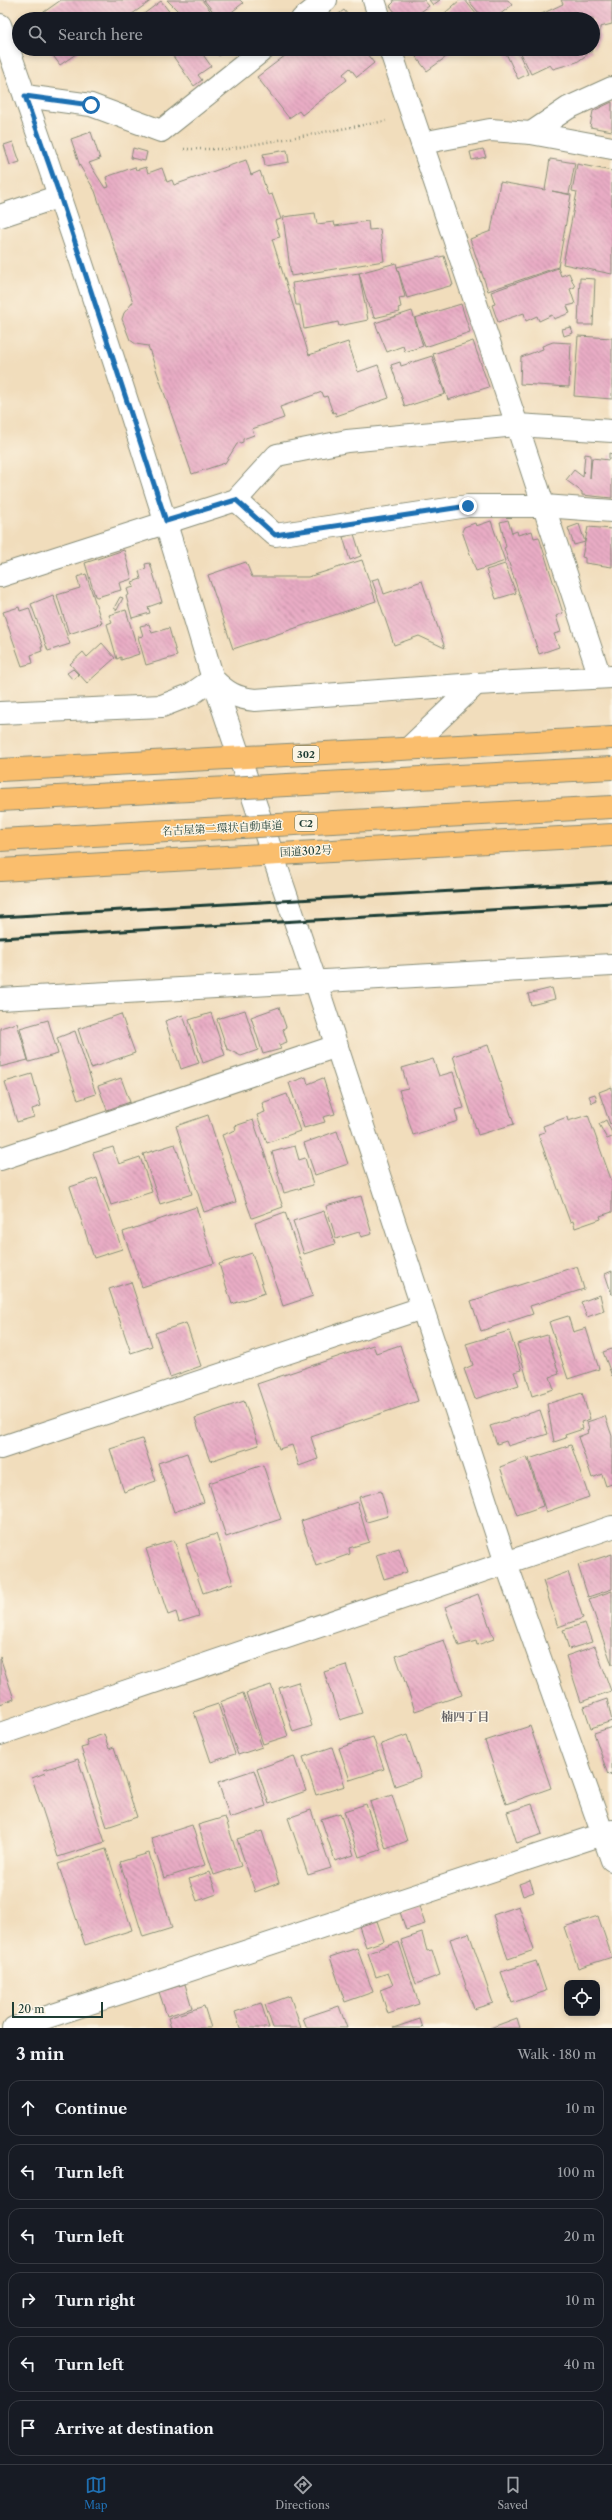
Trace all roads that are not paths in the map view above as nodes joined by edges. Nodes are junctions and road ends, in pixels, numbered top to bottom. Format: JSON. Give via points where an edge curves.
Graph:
{"nodes":[{"id":1,"x":326,"y":0,"type":"edge"},
{"id":2,"x":374,"y":0,"type":"edge"},
{"id":3,"x":311,"y":12,"type":"edge"},
{"id":4,"x":378,"y":12,"type":"edge"},
{"id":5,"x":0,"y":25,"type":"edge"},
{"id":6,"x":255,"y":56,"type":"edge"},
{"id":7,"x":392,"y":56,"type":"edge"},
{"id":8,"x":612,"y":88,"type":"edge"},
{"id":9,"x":25,"y":96,"type":"junction"},
{"id":10,"x":531,"y":132,"type":"junction"},
{"id":11,"x":422,"y":143,"type":"junction"},
{"id":12,"x":612,"y":148,"type":"edge"},
{"id":13,"x":60,"y":196,"type":"junction"},
{"id":14,"x":0,"y":216,"type":"edge"},
{"id":15,"x":517,"y":425,"type":"junction"},
{"id":16,"x":612,"y":431,"type":"edge"},
{"id":17,"x":236,"y":500,"type":"junction"},
{"id":18,"x":544,"y":506,"type":"junction"},
{"id":19,"x":612,"y":511,"type":"edge"},
{"id":20,"x":166,"y":521,"type":"junction"},
{"id":21,"x":0,"y":576,"type":"edge"},
{"id":22,"x":606,"y":677,"type":"edge"},
{"id":23,"x":213,"y":679,"type":"junction"},
{"id":24,"x":476,"y":684,"type":"junction"},
{"id":25,"x":0,"y":713,"type":"edge"},
{"id":26,"x":612,"y":738,"type":"edge"},
{"id":27,"x":409,"y":748,"type":"junction"},
{"id":28,"x":240,"y":758,"type":"junction"},
{"id":29,"x":612,"y":768,"type":"edge"},
{"id":30,"x":1,"y":769,"type":"edge"},
{"id":31,"x":0,"y":800,"type":"edge"},
{"id":32,"x":612,"y":807,"type":"edge"},
{"id":33,"x":612,"y":835,"type":"edge"},
{"id":34,"x":0,"y":840,"type":"edge"},
{"id":35,"x":272,"y":853,"type":"junction"},
{"id":36,"x":0,"y":870,"type":"edge"},
{"id":37,"x":612,"y":965,"type":"edge"},
{"id":38,"x":316,"y":983,"type":"junction"},
{"id":39,"x":0,"y":999,"type":"edge"},
{"id":40,"x":337,"y":1046,"type":"junction"},
{"id":41,"x":0,"y":1159,"type":"edge"},
{"id":42,"x":422,"y":1308,"type":"junction"},
{"id":43,"x":0,"y":1448,"type":"edge"},
{"id":44,"x":612,"y":1527,"type":"edge"},
{"id":45,"x":506,"y":1563,"type":"junction"},
{"id":46,"x":0,"y":1734,"type":"edge"},
{"id":47,"x":608,"y":1832,"type":"edge"},
{"id":48,"x":612,"y":1860,"type":"edge"},
{"id":49,"x":14,"y":2028,"type":"edge"}],
"edges":[{"from":1,"to":3,"type":"street"},
{"from":2,"to":4,"type":"street"},
{"from":5,"to":9,"type":"street"},
{"from":6,"to":9,"type":"street","via":[[161,131],[91,105]]},
{"from":7,"to":11,"type":"street"},
{"from":8,"to":10,"type":"street","via":[[568,108]]},
{"from":9,"to":13,"type":"street"},
{"from":10,"to":11,"type":"street","via":[[490,130]]},
{"from":10,"to":12,"type":"street"},
{"from":11,"to":15,"type":"street"},
{"from":13,"to":14,"type":"street"},
{"from":13,"to":20,"type":"street"},
{"from":15,"to":16,"type":"street"},
{"from":15,"to":17,"type":"street","via":[[347,441],[277,455]]},
{"from":15,"to":18,"type":"street"},
{"from":17,"to":18,"type":"street","via":[[275,535],[468,506]]},
{"from":17,"to":20,"type":"street"},
{"from":18,"to":19,"type":"street"},
{"from":18,"to":22,"type":"street"},
{"from":20,"to":21,"type":"street"},
{"from":20,"to":23,"type":"street"},
{"from":22,"to":24,"type":"street"},
{"from":23,"to":24,"type":"street","via":[[228,694],[255,700]]},
{"from":23,"to":25,"type":"street","via":[[190,695],[162,706]]},
{"from":23,"to":28,"type":"street"},
{"from":24,"to":27,"type":"street"},
{"from":26,"to":27,"type":"highway","number":"302"},
{"from":27,"to":28,"type":"highway","number":"302"},
{"from":28,"to":30,"type":"highway","number":"302"},
{"from":28,"to":35,"type":"street"},
{"from":29,"to":31,"type":"highway","bridge":true},
{"from":32,"to":34,"type":"highway","name":"名古屋第二環状自動車道","number":"C2","bridge":true},
{"from":33,"to":35,"type":"highway","name":"国道302号"},
{"from":35,"to":36,"type":"highway","name":"国道302号"},
{"from":35,"to":38,"type":"street"},
{"from":37,"to":38,"type":"street"},
{"from":38,"to":39,"type":"street"},
{"from":38,"to":40,"type":"street"},
{"from":40,"to":41,"type":"street"},
{"from":40,"to":42,"type":"street"},
{"from":42,"to":43,"type":"street"},
{"from":42,"to":45,"type":"street"},
{"from":44,"to":45,"type":"street"},
{"from":45,"to":46,"type":"street"},
{"from":45,"to":47,"type":"street"},
{"from":47,"to":48,"type":"street"},
{"from":47,"to":49,"type":"street"}]}
